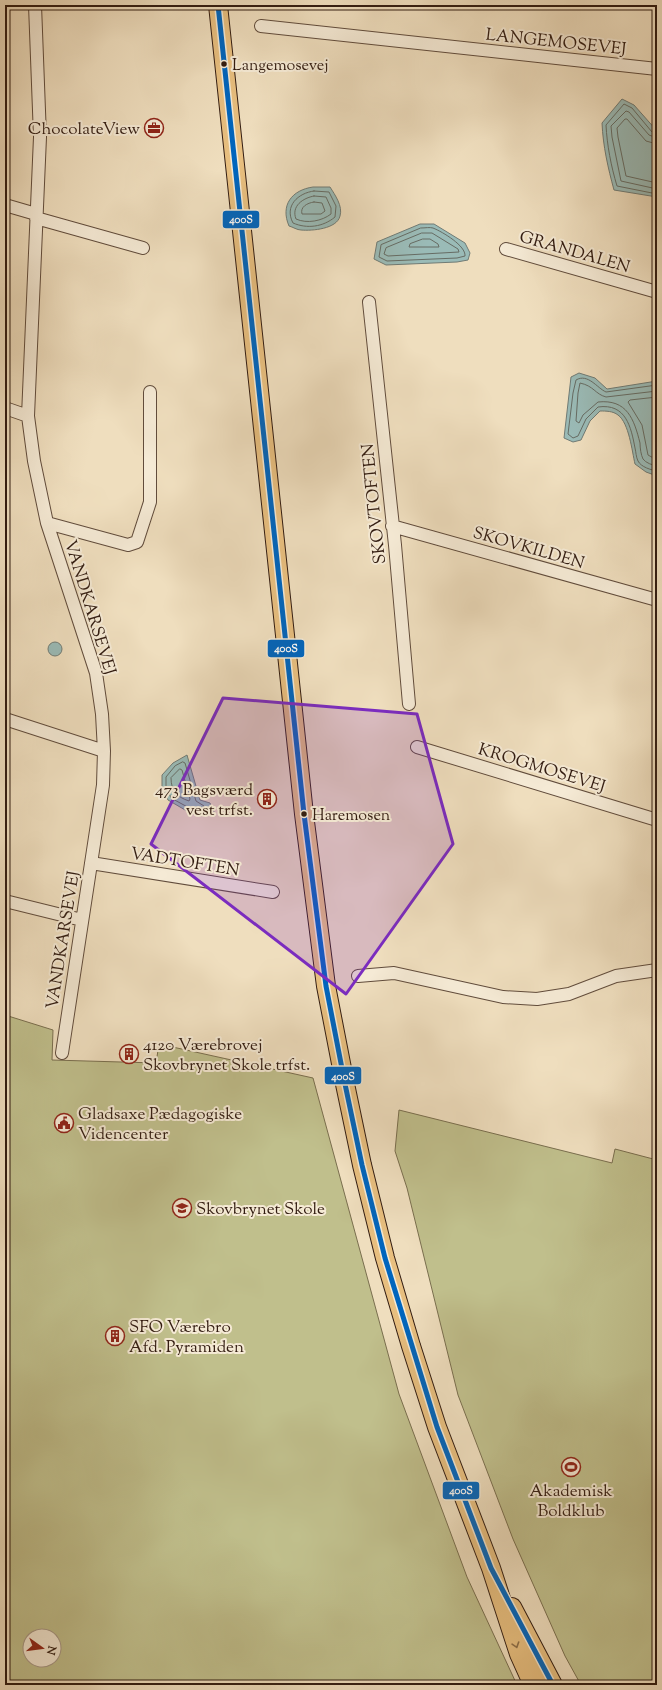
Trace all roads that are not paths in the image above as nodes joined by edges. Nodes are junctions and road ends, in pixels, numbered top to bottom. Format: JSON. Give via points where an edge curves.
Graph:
{"nodes":[{"id":1,"x":35,"y":5,"type":"edge"},
{"id":2,"x":218,"y":5,"type":"edge"},
{"id":3,"x":261,"y":26,"type":"dead end"},
{"id":4,"x":657,"y":69,"type":"edge"},
{"id":5,"x":5,"y":205,"type":"edge"},
{"id":6,"x":36,"y":216,"type":"junction"},
{"id":7,"x":143,"y":248,"type":"dead end"},
{"id":8,"x":506,"y":249,"type":"dead end"},
{"id":9,"x":657,"y":292,"type":"edge"},
{"id":10,"x":369,"y":302,"type":"dead end"},
{"id":11,"x":150,"y":392,"type":"dead end"},
{"id":12,"x":5,"y":408,"type":"edge"},
{"id":13,"x":28,"y":416,"type":"junction"},
{"id":14,"x":47,"y":523,"type":"junction"},
{"id":15,"x":392,"y":526,"type":"junction"},
{"id":16,"x":657,"y":600,"type":"edge"},
{"id":17,"x":409,"y":704,"type":"dead end"},
{"id":18,"x":5,"y":719,"type":"edge"},
{"id":19,"x":417,"y":747,"type":"dead end"},
{"id":20,"x":104,"y":751,"type":"junction"},
{"id":21,"x":657,"y":820,"type":"edge"},
{"id":22,"x":92,"y":863,"type":"junction"},
{"id":23,"x":273,"y":892,"type":"dead end"},
{"id":24,"x":5,"y":900,"type":"edge"},
{"id":25,"x":82,"y":920,"type":"junction"},
{"id":26,"x":657,"y":970,"type":"edge"},
{"id":27,"x":358,"y":976,"type":"dead end"},
{"id":28,"x":62,"y":1053,"type":"dead end"},
{"id":29,"x":491,"y":1568,"type":"junction"},
{"id":30,"x":533,"y":1685,"type":"edge"},
{"id":31,"x":553,"y":1685,"type":"edge"}],
"edges":[{"from":1,"to":6,"type":"street","name":"VANDKARSEVEJ","via":[[40,137]]},
{"from":2,"to":29,"type":"main road","via":[[304,814],[326,986],[362,1165],[385,1258],[437,1427]]},
{"from":3,"to":4,"type":"street","name":"LANGEMOSEVEJ"},
{"from":5,"to":6,"type":"street"},
{"from":6,"to":7,"type":"street"},
{"from":6,"to":13,"type":"street","name":"VANDKARSEVEJ"},
{"from":8,"to":9,"type":"street","name":"GRANDALEN"},
{"from":10,"to":15,"type":"street","name":"SKOVTOFTEN"},
{"from":11,"to":14,"type":"street","via":[[150,502],[138,542],[128,545]]},
{"from":12,"to":13,"type":"street"},
{"from":13,"to":14,"type":"street","name":"VANDKARSEVEJ"},
{"from":14,"to":20,"type":"street","name":"VANDKARSEVEJ","via":[[96,672]]},
{"from":15,"to":16,"type":"street","name":"SKOVKILDEN"},
{"from":15,"to":17,"type":"street","name":"SKOVTOFTEN"},
{"from":18,"to":20,"type":"street"},
{"from":19,"to":21,"type":"street","name":"KROGMOSEVEJ"},
{"from":20,"to":22,"type":"street","name":"VANDKARSEVEJ","via":[[103,785]]},
{"from":22,"to":23,"type":"street","name":"VADTOFTEN"},
{"from":22,"to":25,"type":"street","name":"VANDKARSEVEJ"},
{"from":24,"to":25,"type":"street"},
{"from":25,"to":28,"type":"street","name":"VANDKARSEVEJ"},
{"from":26,"to":27,"type":"street","via":[[616,976],[569,994],[537,999],[503,997],[394,973]]},
{"from":29,"to":30,"type":"main road","one_way":true,"via":[[519,1654]]},
{"from":29,"to":31,"type":"main road"}]}
